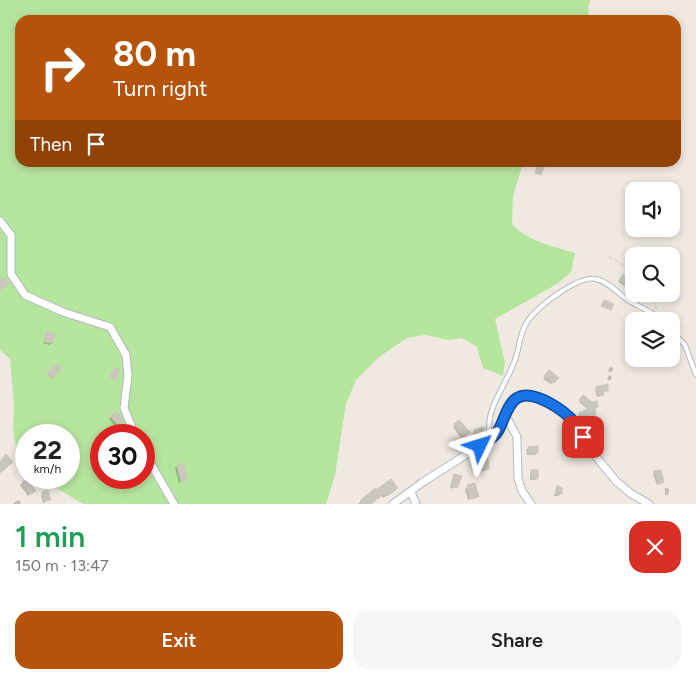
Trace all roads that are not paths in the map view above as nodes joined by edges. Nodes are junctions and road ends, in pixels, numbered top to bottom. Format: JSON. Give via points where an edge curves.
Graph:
{"nodes":[{"id":1,"x":0,"y":221,"type":"edge"},
{"id":2,"x":651,"y":312,"type":"edge"},
{"id":3,"x":680,"y":340,"type":"edge"},
{"id":4,"x":696,"y":375,"type":"edge"},
{"id":5,"x":506,"y":416,"type":"junction"},
{"id":6,"x":130,"y":424,"type":"edge"},
{"id":7,"x":489,"y":440,"type":"junction"},
{"id":8,"x":155,"y":471,"type":"edge"},
{"id":9,"x":411,"y":492,"type":"junction"},
{"id":10,"x":174,"y":504,"type":"edge"},
{"id":11,"x":393,"y":504,"type":"edge"},
{"id":12,"x":416,"y":504,"type":"edge"},
{"id":13,"x":531,"y":504,"type":"edge"},
{"id":14,"x":649,"y":504,"type":"edge"}],
"edges":[{"from":1,"to":6,"type":"street","via":[[11,235],[10,274],[25,295],[63,312],[110,326],[126,355],[128,375],[124,408]]},
{"from":2,"to":7,"type":"lane","via":[[595,279],[568,287],[544,305],[527,321],[520,336],[514,365],[491,412]]},
{"from":3,"to":4,"type":"lane"},
{"from":5,"to":7,"type":"street","via":[[498,432]]},
{"from":5,"to":13,"type":"street","via":[[518,437],[518,478],[522,492]]},
{"from":5,"to":14,"type":"street","via":[[512,403],[525,395],[554,405],[576,424],[592,452],[616,481]]},
{"from":7,"to":9,"type":"street"},
{"from":8,"to":10,"type":"street"},
{"from":9,"to":11,"type":"street"},
{"from":9,"to":12,"type":"street"}]}
